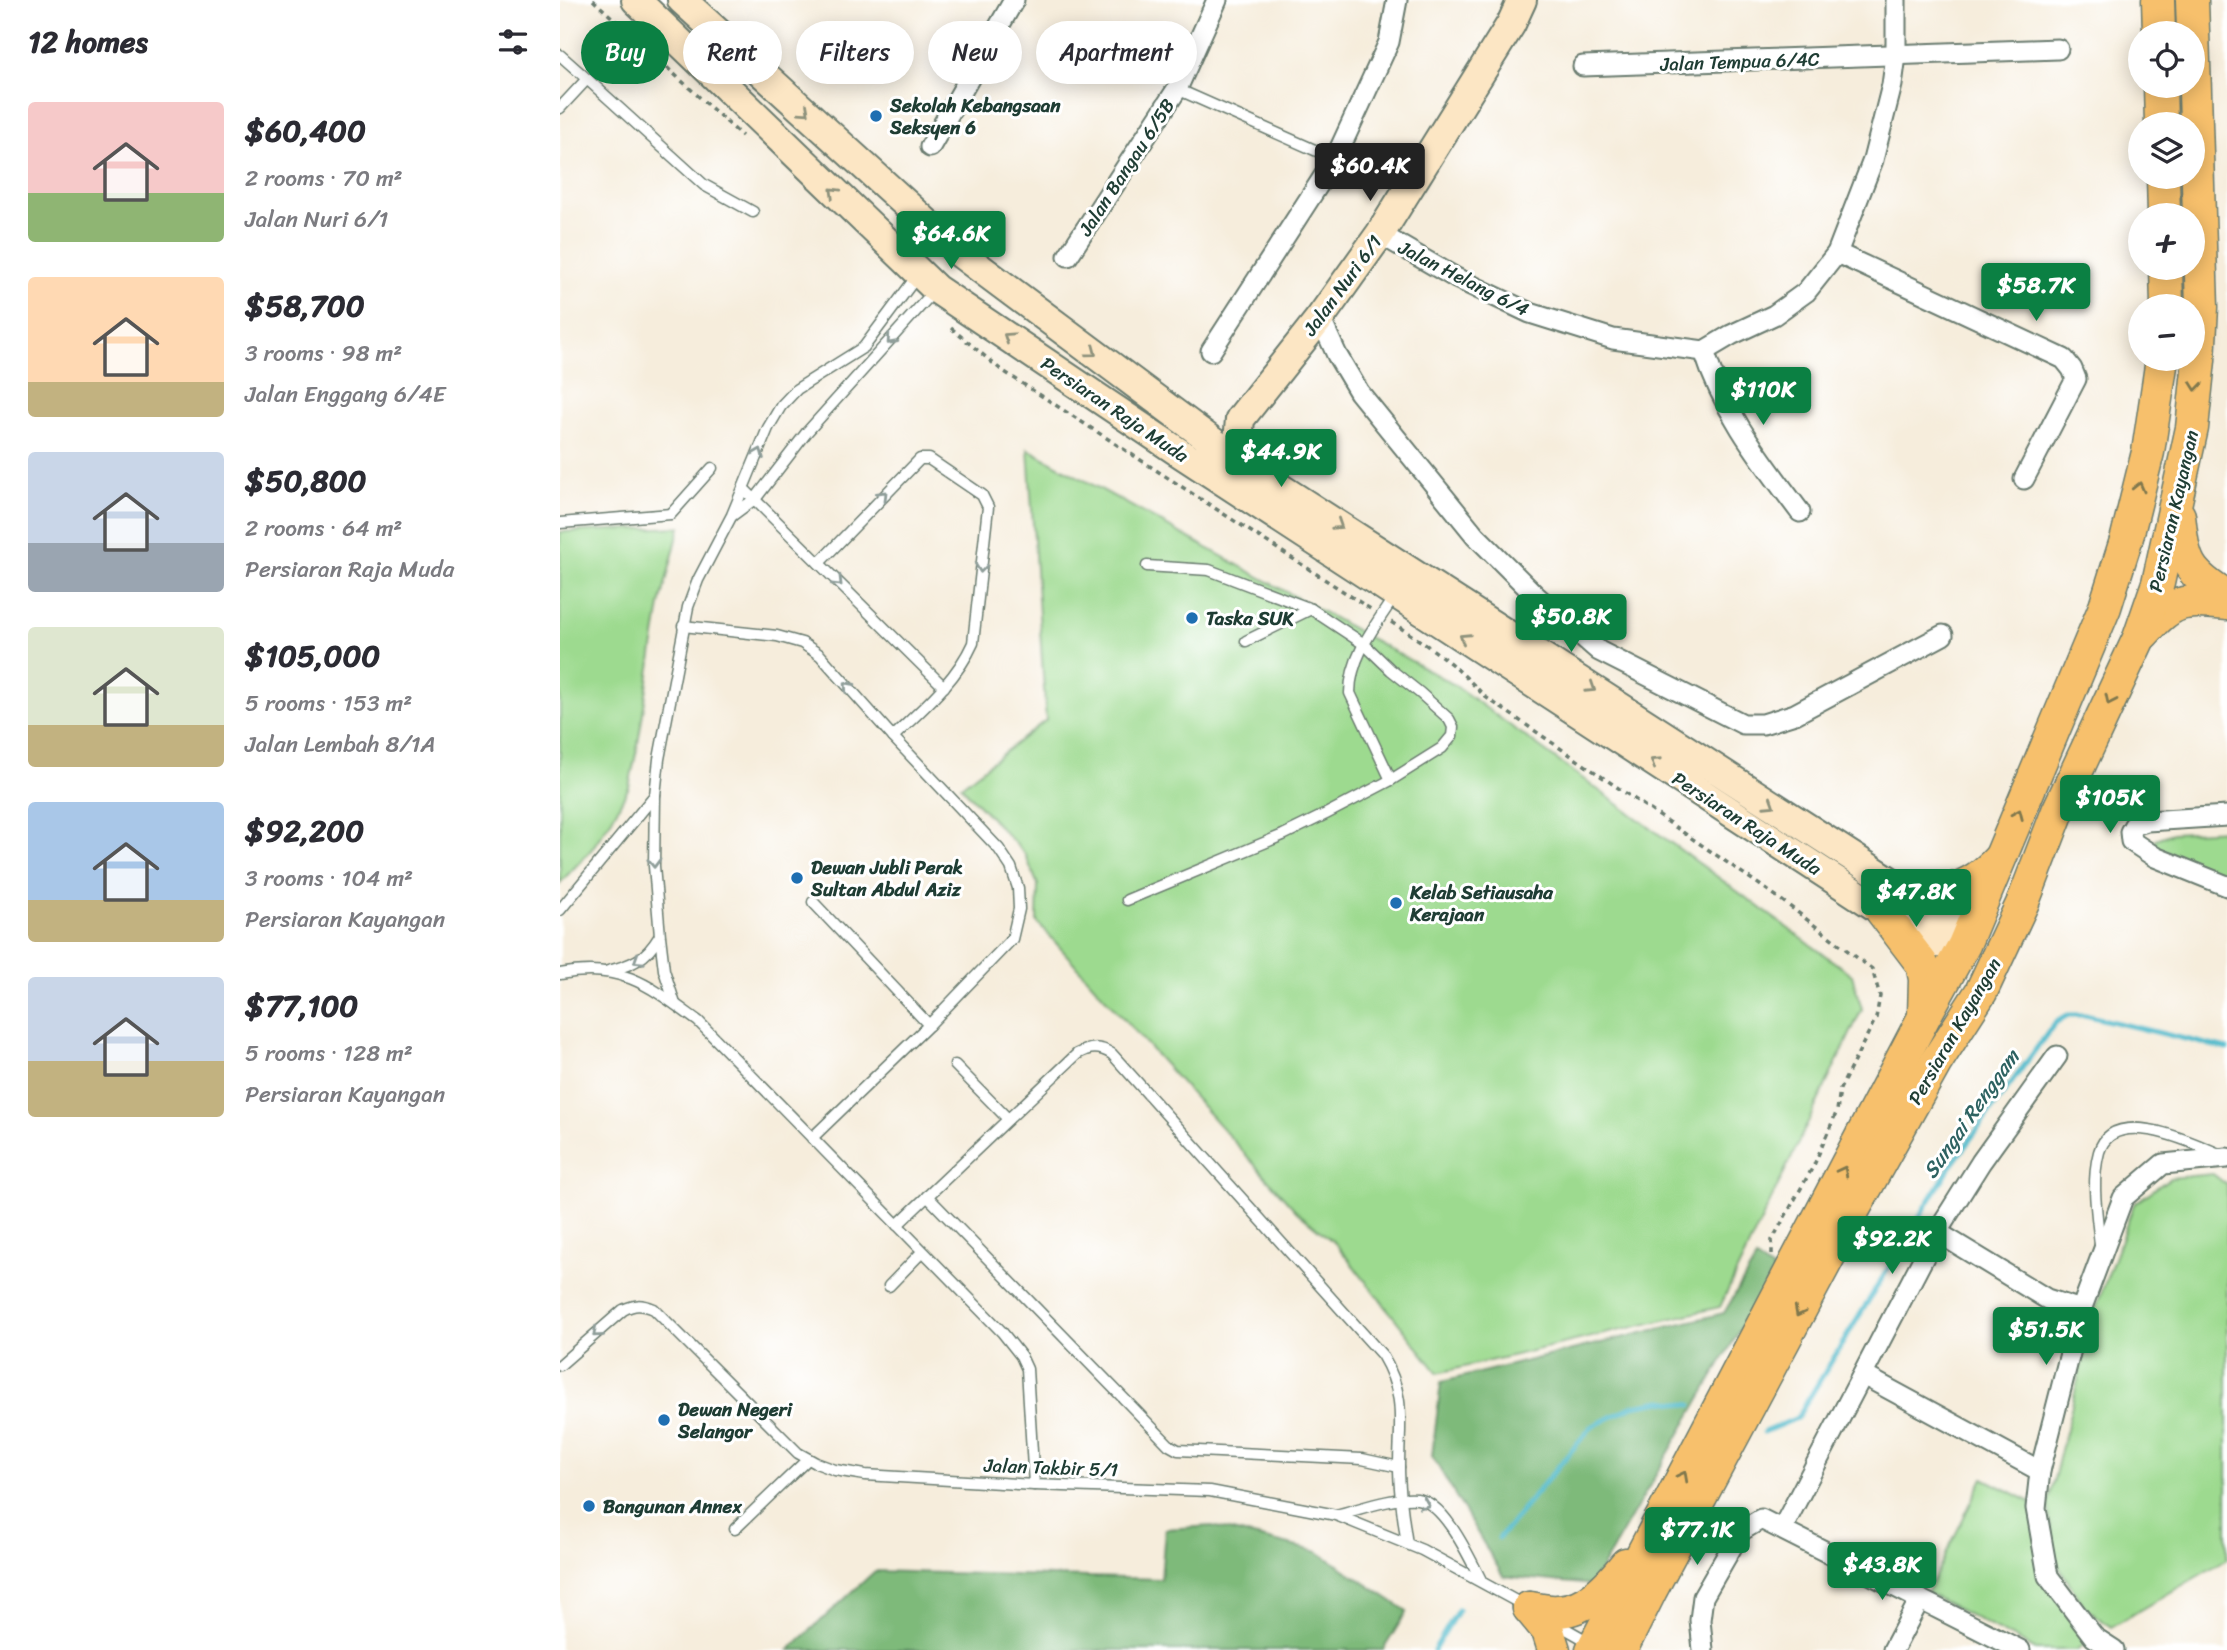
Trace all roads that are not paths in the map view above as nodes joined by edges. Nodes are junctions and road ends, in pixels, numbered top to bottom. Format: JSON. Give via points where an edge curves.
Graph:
{"nodes":[{"id":1,"x":636,"y":0,"type":"edge"},
{"id":2,"x":1014,"y":0,"type":"edge"},
{"id":3,"x":1217,"y":0,"type":"edge"},
{"id":4,"x":1397,"y":0,"type":"edge"},
{"id":5,"x":1522,"y":0,"type":"edge"},
{"id":6,"x":1896,"y":0,"type":"edge"},
{"id":7,"x":2158,"y":0,"type":"edge"},
{"id":8,"x":2192,"y":0,"type":"edge"},
{"id":9,"x":683,"y":1,"type":"edge"},
{"id":10,"x":2159,"y":21,"type":"edge"},
{"id":11,"x":2058,"y":49,"type":"dead end"},
{"id":12,"x":560,"y":55,"type":"edge"},
{"id":13,"x":1896,"y":56,"type":"junction"},
{"id":14,"x":1583,"y":66,"type":"dead end"},
{"id":15,"x":581,"y":74,"type":"edge"},
{"id":16,"x":582,"y":84,"type":"edge"},
{"id":17,"x":593,"y":84,"type":"edge"},
{"id":18,"x":1177,"y":89,"type":"junction"},
{"id":19,"x":560,"y":108,"type":"edge"},
{"id":20,"x":930,"y":147,"type":"dead end"},
{"id":21,"x":1335,"y":159,"type":"junction"},
{"id":22,"x":753,"y":212,"type":"dead end"},
{"id":23,"x":1380,"y":234,"type":"junction"},
{"id":24,"x":953,"y":247,"type":"junction"},
{"id":25,"x":1837,"y":253,"type":"junction"},
{"id":26,"x":1068,"y":256,"type":"dead end"},
{"id":27,"x":927,"y":281,"type":"junction"},
{"id":28,"x":1320,"y":318,"type":"junction"},
{"id":29,"x":1211,"y":351,"type":"dead end"},
{"id":30,"x":1704,"y":351,"type":"junction"},
{"id":31,"x":2160,"y":371,"type":"edge"},
{"id":32,"x":1240,"y":419,"type":"junction"},
{"id":33,"x":1197,"y":429,"type":"junction"},
{"id":34,"x":1240,"y":462,"type":"junction"},
{"id":35,"x":712,"y":468,"type":"dead end"},
{"id":36,"x":2024,"y":479,"type":"dead end"},
{"id":37,"x":744,"y":489,"type":"junction"},
{"id":38,"x":2177,"y":497,"type":"junction"},
{"id":39,"x":756,"y":498,"type":"junction"},
{"id":40,"x":1800,"y":512,"type":"dead end"},
{"id":41,"x":733,"y":515,"type":"junction"},
{"id":42,"x":560,"y":523,"type":"edge"},
{"id":43,"x":2127,"y":537,"type":"junction"},
{"id":44,"x":820,"y":563,"type":"junction"},
{"id":45,"x":1147,"y":566,"type":"dead end"},
{"id":46,"x":2158,"y":583,"type":"junction"},
{"id":47,"x":1396,"y":594,"type":"junction"},
{"id":48,"x":2227,"y":601,"type":"edge"},
{"id":49,"x":2105,"y":607,"type":"junction"},
{"id":50,"x":1311,"y":609,"type":"junction"},
{"id":51,"x":683,"y":626,"type":"junction"},
{"id":52,"x":1943,"y":635,"type":"dead end"},
{"id":53,"x":2139,"y":639,"type":"junction"},
{"id":54,"x":1246,"y":641,"type":"dead end"},
{"id":55,"x":1364,"y":644,"type":"junction"},
{"id":56,"x":944,"y":687,"type":"junction"},
{"id":57,"x":893,"y":737,"type":"junction"},
{"id":58,"x":1391,"y":780,"type":"junction"},
{"id":59,"x":655,"y":795,"type":"junction"},
{"id":60,"x":2058,"y":811,"type":"junction"},
{"id":61,"x":2227,"y":816,"type":"edge"},
{"id":62,"x":2000,"y":857,"type":"junction"},
{"id":63,"x":2227,"y":886,"type":"edge"},
{"id":64,"x":1890,"y":898,"type":"junction"},
{"id":65,"x":1127,"y":900,"type":"dead end"},
{"id":66,"x":813,"y":902,"type":"dead end"},
{"id":67,"x":560,"y":910,"type":"edge"},
{"id":68,"x":660,"y":936,"type":"junction"},
{"id":69,"x":1964,"y":945,"type":"junction"},
{"id":70,"x":608,"y":971,"type":"junction"},
{"id":71,"x":560,"y":973,"type":"edge"},
{"id":72,"x":675,"y":1004,"type":"junction"},
{"id":73,"x":1924,"y":1017,"type":"junction"},
{"id":74,"x":929,"y":1025,"type":"junction"},
{"id":75,"x":2057,"y":1056,"type":"dead end"},
{"id":76,"x":1936,"y":1062,"type":"junction"},
{"id":77,"x":955,"y":1065,"type":"dead end"},
{"id":78,"x":1008,"y":1119,"type":"junction"},
{"id":79,"x":812,"y":1138,"type":"junction"},
{"id":80,"x":2226,"y":1157,"type":"edge"},
{"id":81,"x":927,"y":1196,"type":"junction"},
{"id":82,"x":897,"y":1225,"type":"junction"},
{"id":83,"x":1937,"y":1232,"type":"junction"},
{"id":84,"x":922,"y":1251,"type":"junction"},
{"id":85,"x":2101,"y":1258,"type":"junction"},
{"id":86,"x":889,"y":1286,"type":"dead end"},
{"id":87,"x":2081,"y":1310,"type":"junction"},
{"id":88,"x":560,"y":1365,"type":"edge"},
{"id":89,"x":1863,"y":1375,"type":"junction"},
{"id":90,"x":808,"y":1459,"type":"junction"},
{"id":91,"x":1399,"y":1468,"type":"junction"},
{"id":92,"x":2040,"y":1471,"type":"junction"},
{"id":93,"x":1034,"y":1485,"type":"junction"},
{"id":94,"x":1401,"y":1500,"type":"junction"},
{"id":95,"x":1336,"y":1515,"type":"junction"},
{"id":96,"x":1657,"y":1525,"type":"junction"},
{"id":97,"x":735,"y":1529,"type":"dead end"},
{"id":98,"x":1782,"y":1529,"type":"junction"},
{"id":99,"x":1407,"y":1544,"type":"junction"},
{"id":100,"x":1483,"y":1584,"type":"junction"},
{"id":101,"x":1651,"y":1590,"type":"junction"},
{"id":102,"x":1920,"y":1599,"type":"junction"},
{"id":103,"x":1529,"y":1608,"type":"junction"},
{"id":104,"x":2100,"y":1647,"type":"edge"},
{"id":105,"x":1602,"y":1649,"type":"edge"},
{"id":106,"x":1554,"y":1650,"type":"edge"},
{"id":107,"x":1645,"y":1650,"type":"edge"},
{"id":108,"x":1703,"y":1650,"type":"edge"},
{"id":109,"x":1892,"y":1650,"type":"edge"},
{"id":110,"x":2020,"y":1650,"type":"edge"}],
"edges":[{"from":27,"to":1,"type":"main road","name":"Persiaran Raja Muda","one_way":true},
{"from":2,"to":20,"type":"street"},
{"from":3,"to":18,"type":"street","name":"Jalan Bangau 6/5B"},
{"from":4,"to":21,"type":"street","via":[[1388,42]]},
{"from":5,"to":23,"type":"main road","name":"Jalan Nuri 6/1"},
{"from":6,"to":13,"type":"street"},
{"from":7,"to":10,"type":"main road"},
{"from":8,"to":38,"type":"main road","name":"Persiaran Kayangan","one_way":true,"via":[[2202,307],[2192,428]]},
{"from":9,"to":24,"type":"main road","name":"Persiaran Raja Muda","one_way":true},
{"from":11,"to":13,"type":"street","name":"Jalan Tempua 6/4C"},
{"from":12,"to":15,"type":"lane"},
{"from":13,"to":14,"type":"street","name":"Jalan Tempua 6/4C"},
{"from":13,"to":25,"type":"street","via":[[1873,160]]},
{"from":16,"to":19,"type":"lane"},
{"from":17,"to":22,"type":"lane","via":[[704,185]]},
{"from":18,"to":21,"type":"lane"},
{"from":18,"to":26,"type":"street","name":"Jalan Bangau 6/5B"},
{"from":21,"to":29,"type":"street"},
{"from":23,"to":28,"type":"main road","name":"Jalan Nuri 6/1"},
{"from":23,"to":30,"type":"street","name":"Jalan Helang 6/4","via":[[1456,278],[1530,313],[1614,339]]},
{"from":24,"to":27,"type":"main road"},
{"from":24,"to":33,"type":"main road","name":"Persiaran Raja Muda","one_way":true},
{"from":25,"to":30,"type":"street","via":[[1806,292],[1774,315]]},
{"from":25,"to":36,"type":"street","via":[[2064,359],[2073,369],[2076,379]]},
{"from":37,"to":27,"type":"lane","one_way":true,"via":[[781,406],[797,389],[864,347]]},
{"from":27,"to":39,"type":"lane","one_way":true},
{"from":47,"to":27,"type":"main road","name":"Persiaran Raja Muda","one_way":true},
{"from":28,"to":32,"type":"main road","name":"Jalan Nuri 6/1"},
{"from":28,"to":52,"type":"street","via":[[1359,392],[1475,535],[1599,651],[1753,726],[1795,714]]},
{"from":30,"to":40,"type":"street","via":[[1729,411]]},
{"from":43,"to":31,"type":"main road","name":"Persiaran Kayangan","one_way":true,"via":[[2148,452]]},
{"from":32,"to":33,"type":"main road"},
{"from":32,"to":34,"type":"main road"},
{"from":33,"to":34,"type":"main road","name":"Persiaran Raja Muda"},
{"from":34,"to":64,"type":"main road","name":"Persiaran Raja Muda","one_way":true},
{"from":35,"to":42,"type":"lane","via":[[671,514]]},
{"from":37,"to":39,"type":"lane"},
{"from":37,"to":41,"type":"lane"},
{"from":38,"to":46,"type":"main road","name":"Persiaran Kayangan"},
{"from":38,"to":48,"type":"main road","via":[[2182,544],[2193,573]]},
{"from":39,"to":41,"type":"lane"},
{"from":39,"to":44,"type":"lane"},
{"from":41,"to":51,"type":"lane","via":[[698,580]]},
{"from":43,"to":46,"type":"main road","via":[[2138,567]]},
{"from":43,"to":49,"type":"main road","name":"Persiaran Kayangan"},
{"from":44,"to":56,"type":"lane","one_way":true},
{"from":44,"to":56,"type":"lane","one_way":true,"via":[[920,459],[929,459],[982,495],[988,507],[973,643]]},
{"from":45,"to":50,"type":"lane","via":[[1209,570]]},
{"from":46,"to":48,"type":"main road"},
{"from":46,"to":49,"type":"main road","via":[[2133,586]]},
{"from":46,"to":53,"type":"main road","name":"Persiaran Kayangan"},
{"from":47,"to":55,"type":"lane"},
{"from":64,"to":47,"type":"main road","name":"Persiaran Raja Muda","one_way":true},
{"from":48,"to":53,"type":"main road","via":[[2180,603],[2164,611]]},
{"from":62,"to":49,"type":"main road","name":"Persiaran Kayangan","one_way":true},
{"from":50,"to":54,"type":"lane"},
{"from":50,"to":55,"type":"lane"},
{"from":57,"to":51,"type":"lane","one_way":true,"via":[[820,655],[802,643],[778,636]]},
{"from":51,"to":59,"type":"lane"},
{"from":53,"to":60,"type":"main road","name":"Persiaran Kayangan","one_way":true},
{"from":55,"to":58,"type":"lane","via":[[1350,678],[1350,693]]},
{"from":55,"to":58,"type":"lane","via":[[1453,727],[1442,748]]},
{"from":56,"to":57,"type":"lane"},
{"from":57,"to":74,"type":"lane","via":[[999,849],[1018,888],[1012,939]]},
{"from":58,"to":65,"type":"lane","via":[[1283,835]]},
{"from":59,"to":67,"type":"lane"},
{"from":59,"to":68,"type":"lane","one_way":true,"via":[[654,866]]},
{"from":60,"to":69,"type":"main road","via":[[2035,842],[1997,924],[1990,933]]},
{"from":60,"to":76,"type":"main road","name":"Persiaran Kayangan","via":[[2023,902],[1980,992]]},
{"from":61,"to":63,"type":"street","via":[[2147,821],[2134,825],[2130,832],[2132,841],[2155,857]]},
{"from":62,"to":64,"type":"main road","via":[[1961,888]]},
{"from":62,"to":69,"type":"main road","name":"Persiaran Kayangan"},
{"from":64,"to":69,"type":"main road","name":"Persiaran Raja Muda","via":[[1937,943]]},
{"from":64,"to":73,"type":"main road","via":[[1922,964]]},
{"from":66,"to":74,"type":"lane"},
{"from":68,"to":70,"type":"lane","one_way":true,"via":[[638,962]]},
{"from":68,"to":72,"type":"lane"},
{"from":69,"to":73,"type":"main road","name":"Persiaran Kayangan"},
{"from":69,"to":76,"type":"main road","via":[[1965,993]]},
{"from":70,"to":71,"type":"lane"},
{"from":70,"to":72,"type":"lane","via":[[641,982]]},
{"from":72,"to":79,"type":"lane","via":[[698,1021]]},
{"from":96,"to":73,"type":"main road","name":"Persiaran Kayangan","one_way":true},
{"from":74,"to":79,"type":"lane"},
{"from":75,"to":83,"type":"street"},
{"from":76,"to":101,"type":"main road","name":"Persiaran Kayangan","one_way":true},
{"from":77,"to":78,"type":"lane"},
{"from":78,"to":81,"type":"lane"},
{"from":78,"to":91,"type":"lane","via":[[1077,1054],[1096,1048],[1112,1054],[1382,1355],[1391,1370],[1402,1413]]},
{"from":79,"to":82,"type":"lane"},
{"from":80,"to":85,"type":"street","via":[[2163,1164],[2123,1198]]},
{"from":80,"to":85,"type":"lane","via":[[2175,1135],[2133,1128],[2113,1134],[2100,1149],[2096,1169]]},
{"from":81,"to":82,"type":"lane"},
{"from":81,"to":91,"type":"lane","via":[[1169,1445],[1178,1450],[1362,1460]]},
{"from":82,"to":84,"type":"lane"},
{"from":83,"to":87,"type":"street","via":[[2047,1299]]},
{"from":83,"to":89,"type":"street"},
{"from":84,"to":86,"type":"lane"},
{"from":84,"to":93,"type":"lane","via":[[1021,1356],[1027,1369]]},
{"from":85,"to":87,"type":"street"},
{"from":87,"to":92,"type":"street"},
{"from":90,"to":88,"type":"lane","name":"Jalan Takbir 5/1","one_way":true,"via":[[654,1309],[635,1304],[623,1310]]},
{"from":89,"to":92,"type":"street"},
{"from":89,"to":98,"type":"street"},
{"from":90,"to":93,"type":"lane","name":"Jalan Takbir 5/1","via":[[866,1475]]},
{"from":90,"to":97,"type":"lane"},
{"from":91,"to":94,"type":"lane"},
{"from":92,"to":104,"type":"street","via":[[2036,1508],[2048,1576]]},
{"from":93,"to":95,"type":"lane","name":"Jalan Takbir 5/1","via":[[1210,1491]]},
{"from":94,"to":95,"type":"lane"},
{"from":94,"to":99,"type":"lane"},
{"from":94,"to":100,"type":"lane","one_way":true,"via":[[1419,1499],[1435,1507]]},
{"from":95,"to":99,"type":"lane","name":"Jalan Takbir 5/1"},
{"from":96,"to":103,"type":"main road","via":[[1606,1587],[1578,1608]]},
{"from":96,"to":105,"type":"main road","name":"Persiaran Kayangan"},
{"from":98,"to":102,"type":"street"},
{"from":98,"to":108,"type":"street","via":[[1761,1519],[1741,1531],[1703,1597]]},
{"from":99,"to":100,"type":"lane","name":"Jalan Takbir 5/1"},
{"from":100,"to":103,"type":"lane","name":"Jalan Takbir 5/1"},
{"from":101,"to":105,"type":"main road","name":"Persiaran Kayangan"},
{"from":101,"to":107,"type":"main road"},
{"from":102,"to":109,"type":"street"},
{"from":102,"to":110,"type":"street"},
{"from":103,"to":105,"type":"lane","name":"Jalan Takbir 5/1"},
{"from":103,"to":106,"type":"main road","via":[[1548,1631]]}]}
